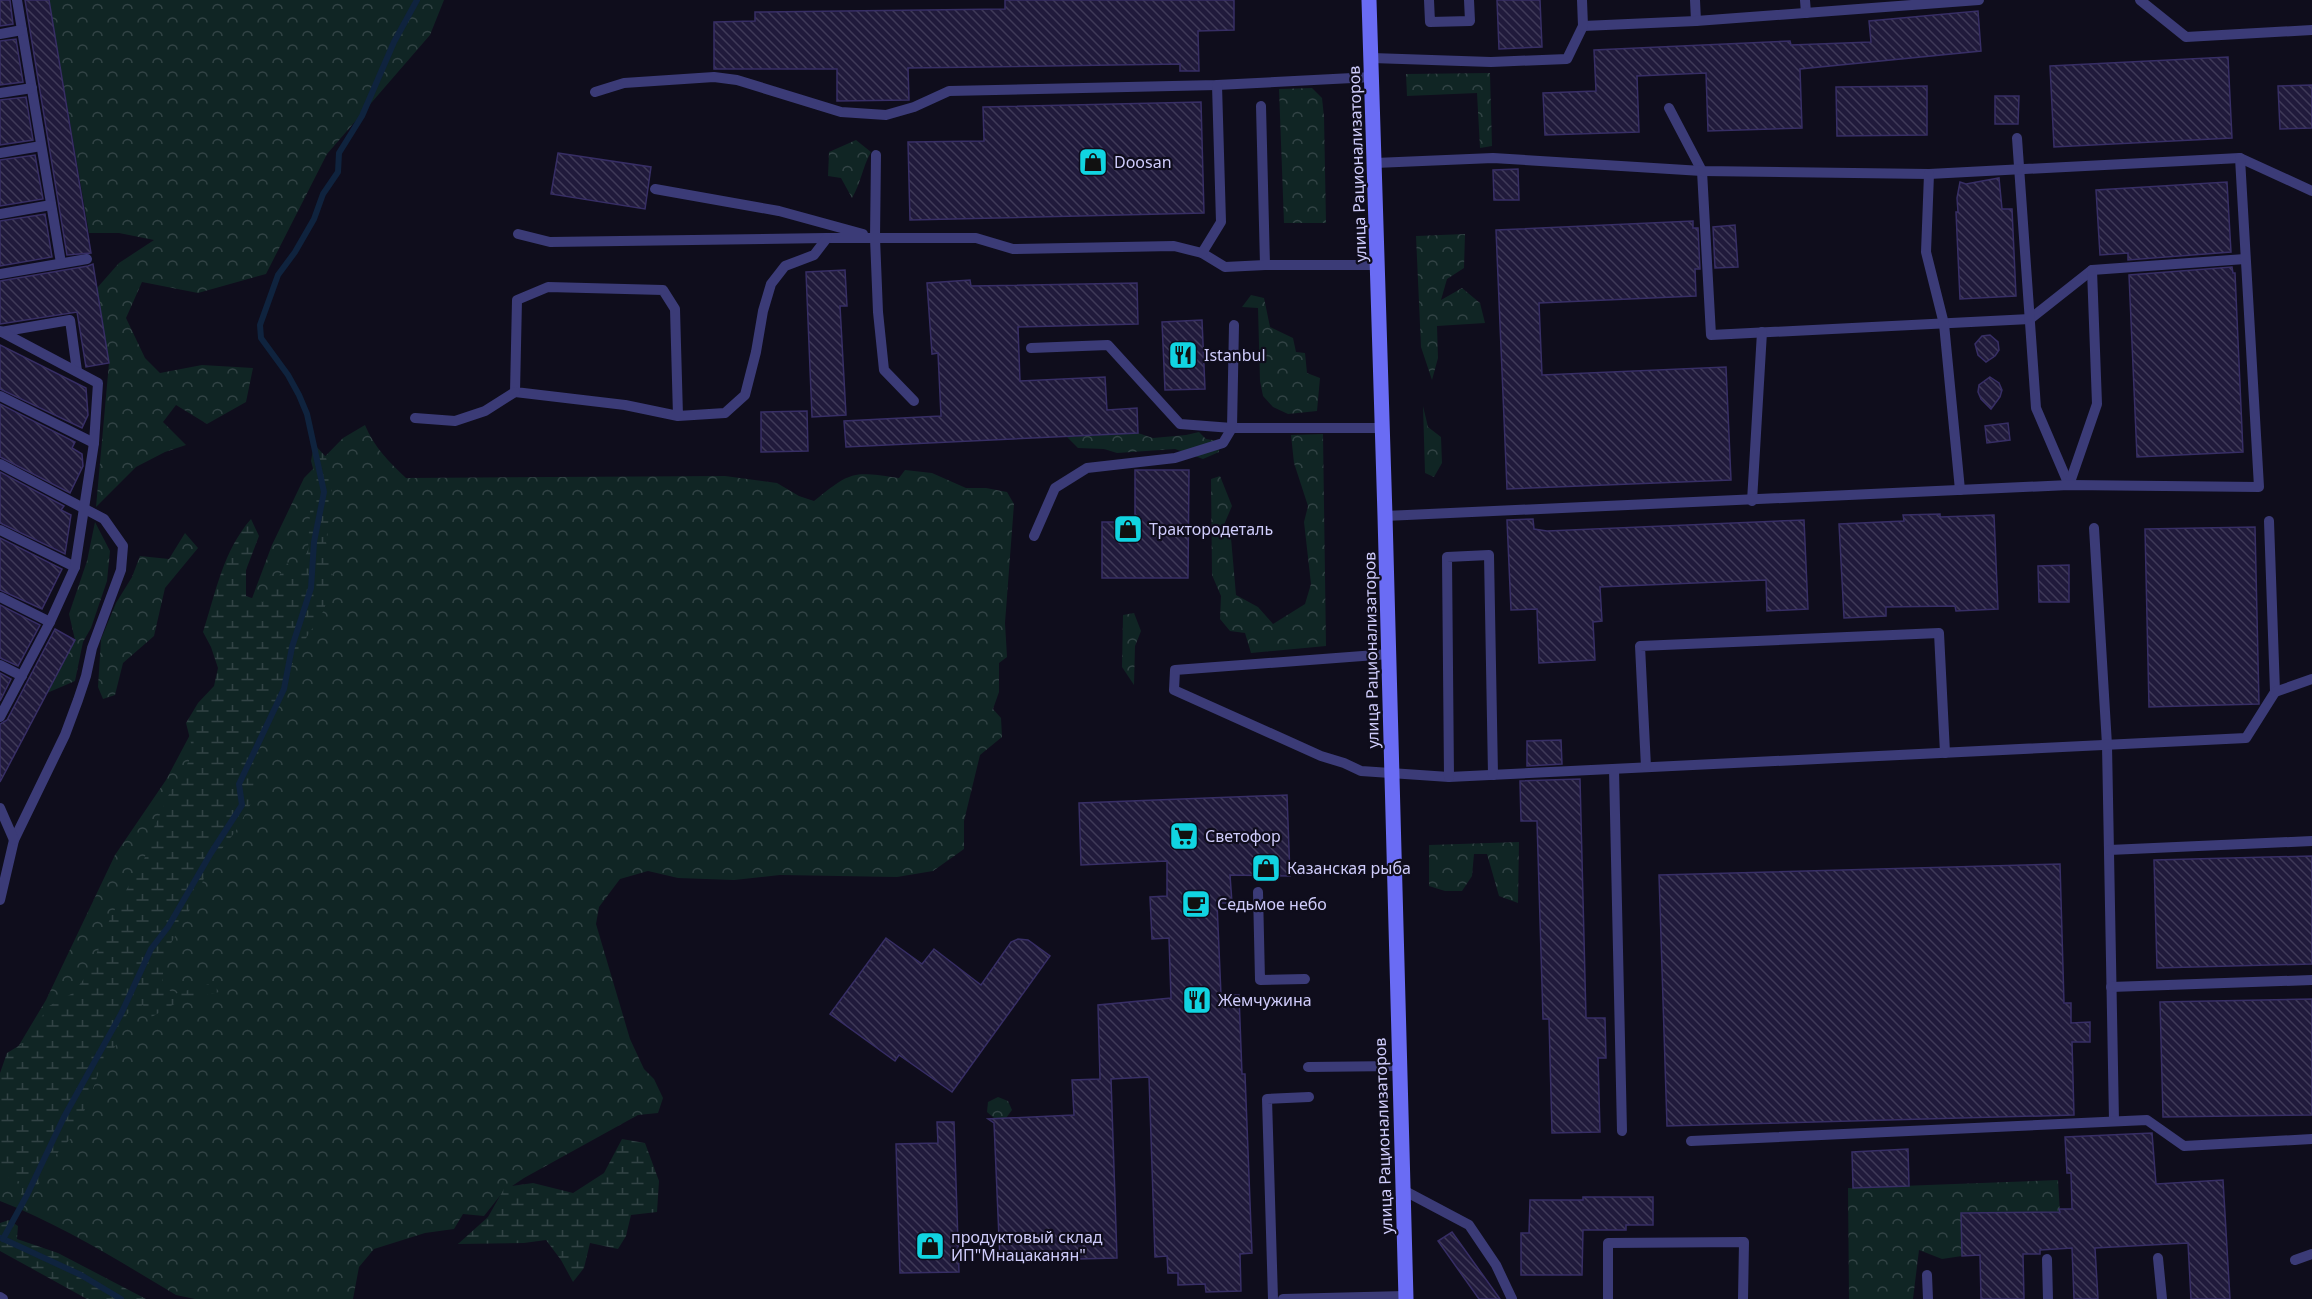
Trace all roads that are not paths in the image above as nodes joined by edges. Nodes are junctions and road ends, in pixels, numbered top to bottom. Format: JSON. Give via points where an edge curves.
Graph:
{"nodes":[{"id":1,"x":17,"y":0,"type":"edge"},
{"id":2,"x":1369,"y":0,"type":"edge"},
{"id":3,"x":1429,"y":0,"type":"edge"},
{"id":4,"x":1469,"y":0,"type":"edge"},
{"id":5,"x":1582,"y":0,"type":"edge"},
{"id":6,"x":1695,"y":0,"type":"edge"},
{"id":7,"x":1805,"y":0,"type":"edge"},
{"id":8,"x":1979,"y":0,"type":"edge"},
{"id":9,"x":2140,"y":0,"type":"edge"},
{"id":10,"x":1963,"y":1,"type":"edge"},
{"id":11,"x":1806,"y":13,"type":"junction"},
{"id":12,"x":1696,"y":21,"type":"junction"},
{"id":13,"x":1583,"y":26,"type":"junction"},
{"id":14,"x":22,"y":30,"type":"junction"},
{"id":15,"x":2312,"y":30,"type":"edge"},
{"id":16,"x":0,"y":34,"type":"edge"},
{"id":17,"x":1372,"y":58,"type":"junction"},
{"id":18,"x":1372,"y":77,"type":"junction"},
{"id":19,"x":1217,"y":85,"type":"junction"},
{"id":20,"x":32,"y":88,"type":"junction"},
{"id":21,"x":595,"y":92,"type":"dead end"},
{"id":22,"x":0,"y":93,"type":"edge"},
{"id":23,"x":1261,"y":106,"type":"dead end"},
{"id":24,"x":1670,"y":108,"type":"dead end"},
{"id":25,"x":2017,"y":138,"type":"dead end"},
{"id":26,"x":41,"y":146,"type":"junction"},
{"id":27,"x":0,"y":153,"type":"edge"},
{"id":28,"x":876,"y":155,"type":"dead end"},
{"id":29,"x":2240,"y":158,"type":"junction"},
{"id":30,"x":1375,"y":163,"type":"junction"},
{"id":31,"x":2021,"y":169,"type":"junction"},
{"id":32,"x":1702,"y":171,"type":"junction"},
{"id":33,"x":1929,"y":174,"type":"junction"},
{"id":34,"x":655,"y":189,"type":"dead end"},
{"id":35,"x":2312,"y":191,"type":"edge"},
{"id":36,"x":51,"y":205,"type":"junction"},
{"id":37,"x":0,"y":214,"type":"edge"},
{"id":38,"x":518,"y":234,"type":"dead end"},
{"id":39,"x":827,"y":238,"type":"junction"},
{"id":40,"x":875,"y":238,"type":"junction"},
{"id":41,"x":1202,"y":253,"type":"junction"},
{"id":42,"x":87,"y":259,"type":"dead end"},
{"id":43,"x":2245,"y":259,"type":"junction"},
{"id":44,"x":61,"y":263,"type":"junction"},
{"id":45,"x":1265,"y":265,"type":"junction"},
{"id":46,"x":1378,"y":265,"type":"junction"},
{"id":47,"x":2092,"y":270,"type":"junction"},
{"id":48,"x":0,"y":274,"type":"edge"},
{"id":49,"x":2030,"y":319,"type":"junction"},
{"id":50,"x":1234,"y":324,"type":"dead end"},
{"id":51,"x":1944,"y":324,"type":"junction"},
{"id":52,"x":0,"y":332,"type":"edge"},
{"id":53,"x":1762,"y":332,"type":"junction"},
{"id":54,"x":1031,"y":348,"type":"dead end"},
{"id":55,"x":77,"y":372,"type":"junction"},
{"id":56,"x":515,"y":392,"type":"junction"},
{"id":57,"x":0,"y":396,"type":"edge"},
{"id":58,"x":914,"y":401,"type":"dead end"},
{"id":59,"x":678,"y":416,"type":"junction"},
{"id":60,"x":415,"y":418,"type":"dead end"},
{"id":61,"x":1232,"y":428,"type":"junction"},
{"id":62,"x":1383,"y":428,"type":"junction"},
{"id":63,"x":94,"y":443,"type":"junction"},
{"id":64,"x":0,"y":464,"type":"edge"},
{"id":65,"x":2068,"y":485,"type":"junction"},
{"id":66,"x":1960,"y":490,"type":"junction"},
{"id":67,"x":1752,"y":501,"type":"junction"},
{"id":68,"x":84,"y":507,"type":"junction"},
{"id":69,"x":1385,"y":516,"type":"junction"},
{"id":70,"x":2269,"y":521,"type":"dead end"},
{"id":71,"x":2094,"y":528,"type":"dead end"},
{"id":72,"x":0,"y":530,"type":"edge"},
{"id":73,"x":1035,"y":536,"type":"dead end"},
{"id":74,"x":75,"y":567,"type":"junction"},
{"id":75,"x":0,"y":597,"type":"edge"},
{"id":76,"x":50,"y":622,"type":"junction"},
{"id":77,"x":1389,"y":654,"type":"junction"},
{"id":78,"x":0,"y":665,"type":"edge"},
{"id":79,"x":22,"y":676,"type":"junction"},
{"id":80,"x":2312,"y":679,"type":"edge"},
{"id":81,"x":2275,"y":692,"type":"junction"},
{"id":82,"x":0,"y":717,"type":"edge"},
{"id":83,"x":2107,"y":745,"type":"junction"},
{"id":84,"x":1945,"y":753,"type":"junction"},
{"id":85,"x":1646,"y":767,"type":"junction"},
{"id":86,"x":1614,"y":769,"type":"junction"},
{"id":87,"x":1392,"y":774,"type":"junction"},
{"id":88,"x":1493,"y":775,"type":"junction"},
{"id":89,"x":1449,"y":777,"type":"junction"},
{"id":90,"x":0,"y":808,"type":"edge"},
{"id":91,"x":14,"y":840,"type":"junction"},
{"id":92,"x":2312,"y":841,"type":"edge"},
{"id":93,"x":2109,"y":850,"type":"junction"},
{"id":94,"x":2,"y":882,"type":"edge"},
{"id":95,"x":1258,"y":892,"type":"dead end"},
{"id":96,"x":0,"y":900,"type":"edge"},
{"id":97,"x":1305,"y":979,"type":"dead end"},
{"id":98,"x":2312,"y":980,"type":"edge"},
{"id":99,"x":2111,"y":987,"type":"junction"},
{"id":100,"x":1398,"y":1066,"type":"junction"},
{"id":101,"x":1308,"y":1067,"type":"dead end"},
{"id":102,"x":1309,"y":1097,"type":"dead end"},
{"id":103,"x":2114,"y":1121,"type":"junction"},
{"id":104,"x":1622,"y":1131,"type":"dead end"},
{"id":105,"x":2312,"y":1139,"type":"edge"},
{"id":106,"x":1691,"y":1142,"type":"dead end"},
{"id":107,"x":1403,"y":1190,"type":"junction"},
{"id":108,"x":2312,"y":1254,"type":"edge"},
{"id":109,"x":2047,"y":1258,"type":"dead end"},
{"id":110,"x":2158,"y":1258,"type":"dead end"},
{"id":111,"x":2295,"y":1260,"type":"dead end"},
{"id":112,"x":1927,"y":1275,"type":"dead end"},
{"id":113,"x":1406,"y":1297,"type":"edge"},
{"id":114,"x":1273,"y":1299,"type":"edge"},
{"id":115,"x":1283,"y":1299,"type":"edge"},
{"id":116,"x":1512,"y":1299,"type":"edge"},
{"id":117,"x":1608,"y":1299,"type":"edge"},
{"id":118,"x":1743,"y":1299,"type":"edge"},
{"id":119,"x":1928,"y":1299,"type":"edge"},
{"id":120,"x":2048,"y":1299,"type":"edge"},
{"id":121,"x":2162,"y":1299,"type":"edge"}],
"edges":[{"from":1,"to":14,"type":"lane"},
{"from":2,"to":17,"type":"main road","name":"улица Рационализаторов"},
{"from":3,"to":4,"type":"lane","via":[[1430,22],[1470,21]]},
{"from":5,"to":13,"type":"lane"},
{"from":6,"to":12,"type":"lane"},
{"from":7,"to":11,"type":"lane"},
{"from":8,"to":10,"type":"lane"},
{"from":9,"to":15,"type":"lane","via":[[2186,37]]},
{"from":10,"to":11,"type":"lane"},
{"from":11,"to":12,"type":"lane"},
{"from":12,"to":13,"type":"lane"},
{"from":13,"to":17,"type":"lane","via":[[1567,59],[1491,62]]},
{"from":14,"to":16,"type":"lane"},
{"from":14,"to":20,"type":"lane"},
{"from":17,"to":18,"type":"main road","name":"улица Рационализаторов"},
{"from":18,"to":19,"type":"lane"},
{"from":18,"to":30,"type":"main road","name":"улица Рационализаторов"},
{"from":19,"to":21,"type":"lane","via":[[949,91],[886,115],[841,112],[737,80],[714,77],[624,83]]},
{"from":19,"to":41,"type":"lane","via":[[1221,222]]},
{"from":20,"to":22,"type":"lane"},
{"from":20,"to":26,"type":"lane"},
{"from":23,"to":45,"type":"lane"},
{"from":24,"to":32,"type":"lane"},
{"from":25,"to":31,"type":"lane"},
{"from":26,"to":27,"type":"lane"},
{"from":26,"to":36,"type":"lane"},
{"from":28,"to":40,"type":"lane"},
{"from":29,"to":31,"type":"lane"},
{"from":29,"to":35,"type":"lane"},
{"from":29,"to":43,"type":"lane"},
{"from":30,"to":32,"type":"lane","via":[[1493,158]]},
{"from":30,"to":46,"type":"main road","name":"улица Рационализаторов"},
{"from":31,"to":33,"type":"lane"},
{"from":31,"to":49,"type":"lane"},
{"from":32,"to":33,"type":"lane"},
{"from":32,"to":53,"type":"lane","via":[[1712,335]]},
{"from":33,"to":51,"type":"lane","via":[[1926,252]]},
{"from":34,"to":40,"type":"lane","via":[[779,211]]},
{"from":36,"to":37,"type":"lane"},
{"from":36,"to":44,"type":"lane"},
{"from":38,"to":39,"type":"lane","via":[[550,242]]},
{"from":39,"to":40,"type":"lane"},
{"from":39,"to":59,"type":"lane","via":[[814,255],[785,266],[771,284],[745,394],[725,413]]},
{"from":40,"to":41,"type":"lane","via":[[976,238],[1013,249],[1174,246]]},
{"from":40,"to":58,"type":"lane","via":[[884,370]]},
{"from":41,"to":45,"type":"lane","via":[[1224,267]]},
{"from":42,"to":44,"type":"lane"},
{"from":43,"to":47,"type":"lane"},
{"from":43,"to":65,"type":"lane","via":[[2259,487]]},
{"from":44,"to":48,"type":"lane"},
{"from":45,"to":46,"type":"lane"},
{"from":46,"to":62,"type":"main road","name":"улица Рационализаторов"},
{"from":47,"to":49,"type":"lane"},
{"from":47,"to":65,"type":"lane","via":[[2097,404]]},
{"from":49,"to":51,"type":"lane"},
{"from":49,"to":65,"type":"lane","via":[[2036,408]]},
{"from":50,"to":61,"type":"lane"},
{"from":51,"to":53,"type":"lane"},
{"from":51,"to":66,"type":"lane"},
{"from":52,"to":55,"type":"lane"},
{"from":52,"to":55,"type":"lane","via":[[70,321]]},
{"from":53,"to":67,"type":"lane"},
{"from":54,"to":61,"type":"lane","via":[[1108,345],[1180,424]]},
{"from":55,"to":63,"type":"lane","via":[[98,383]]},
{"from":56,"to":59,"type":"lane","via":[[625,405]]},
{"from":56,"to":59,"type":"lane","via":[[518,300],[548,287],[663,290],[675,309]]},
{"from":56,"to":60,"type":"lane","via":[[485,411],[455,421]]},
{"from":57,"to":63,"type":"lane"},
{"from":61,"to":62,"type":"lane"},
{"from":61,"to":73,"type":"lane","via":[[1224,443],[1175,458],[1087,468],[1055,488]]},
{"from":62,"to":69,"type":"main road","name":"улица Рационализаторов"},
{"from":63,"to":68,"type":"lane"},
{"from":64,"to":68,"type":"lane"},
{"from":65,"to":66,"type":"lane"},
{"from":66,"to":67,"type":"lane"},
{"from":67,"to":69,"type":"lane"},
{"from":68,"to":74,"type":"lane"},
{"from":68,"to":91,"type":"lane","via":[[104,519],[123,546],[121,570],[65,735]]},
{"from":69,"to":77,"type":"main road","name":"улица Рационализаторов"},
{"from":70,"to":81,"type":"lane"},
{"from":71,"to":83,"type":"lane"},
{"from":72,"to":74,"type":"lane"},
{"from":74,"to":76,"type":"lane"},
{"from":75,"to":76,"type":"lane"},
{"from":76,"to":79,"type":"lane"},
{"from":77,"to":87,"type":"main road","name":"улица Рационализаторов"},
{"from":77,"to":87,"type":"lane","via":[[1175,670],[1174,690],[1321,756],[1361,771]]},
{"from":78,"to":79,"type":"lane"},
{"from":79,"to":82,"type":"lane"},
{"from":80,"to":81,"type":"lane"},
{"from":81,"to":83,"type":"lane","via":[[2246,738]]},
{"from":83,"to":84,"type":"lane"},
{"from":83,"to":93,"type":"lane"},
{"from":84,"to":85,"type":"lane"},
{"from":84,"to":85,"type":"lane","via":[[1939,633],[1640,646]]},
{"from":85,"to":86,"type":"lane"},
{"from":86,"to":88,"type":"lane"},
{"from":86,"to":104,"type":"lane"},
{"from":87,"to":89,"type":"lane"},
{"from":87,"to":100,"type":"main road","name":"улица Рационализаторов"},
{"from":88,"to":89,"type":"lane"},
{"from":88,"to":89,"type":"lane","via":[[1489,555],[1447,557]]},
{"from":90,"to":91,"type":"lane"},
{"from":91,"to":94,"type":"lane"},
{"from":92,"to":93,"type":"lane"},
{"from":93,"to":99,"type":"lane"},
{"from":94,"to":96,"type":"lane"},
{"from":95,"to":97,"type":"lane","via":[[1260,980]]},
{"from":98,"to":99,"type":"lane"},
{"from":99,"to":103,"type":"lane"},
{"from":100,"to":101,"type":"lane"},
{"from":100,"to":107,"type":"main road","name":"улица Рационализаторов"},
{"from":102,"to":114,"type":"lane","via":[[1267,1099]]},
{"from":103,"to":105,"type":"lane","via":[[2147,1120],[2184,1146]]},
{"from":103,"to":106,"type":"lane"},
{"from":107,"to":113,"type":"main road","name":"улица Рационализаторов"},
{"from":107,"to":116,"type":"lane","via":[[1469,1225],[1496,1265]]},
{"from":108,"to":111,"type":"lane"},
{"from":109,"to":120,"type":"lane"},
{"from":110,"to":121,"type":"lane"},
{"from":112,"to":119,"type":"lane"},
{"from":113,"to":115,"type":"lane"},
{"from":117,"to":118,"type":"lane","via":[[1608,1244],[1744,1242]]}]}
